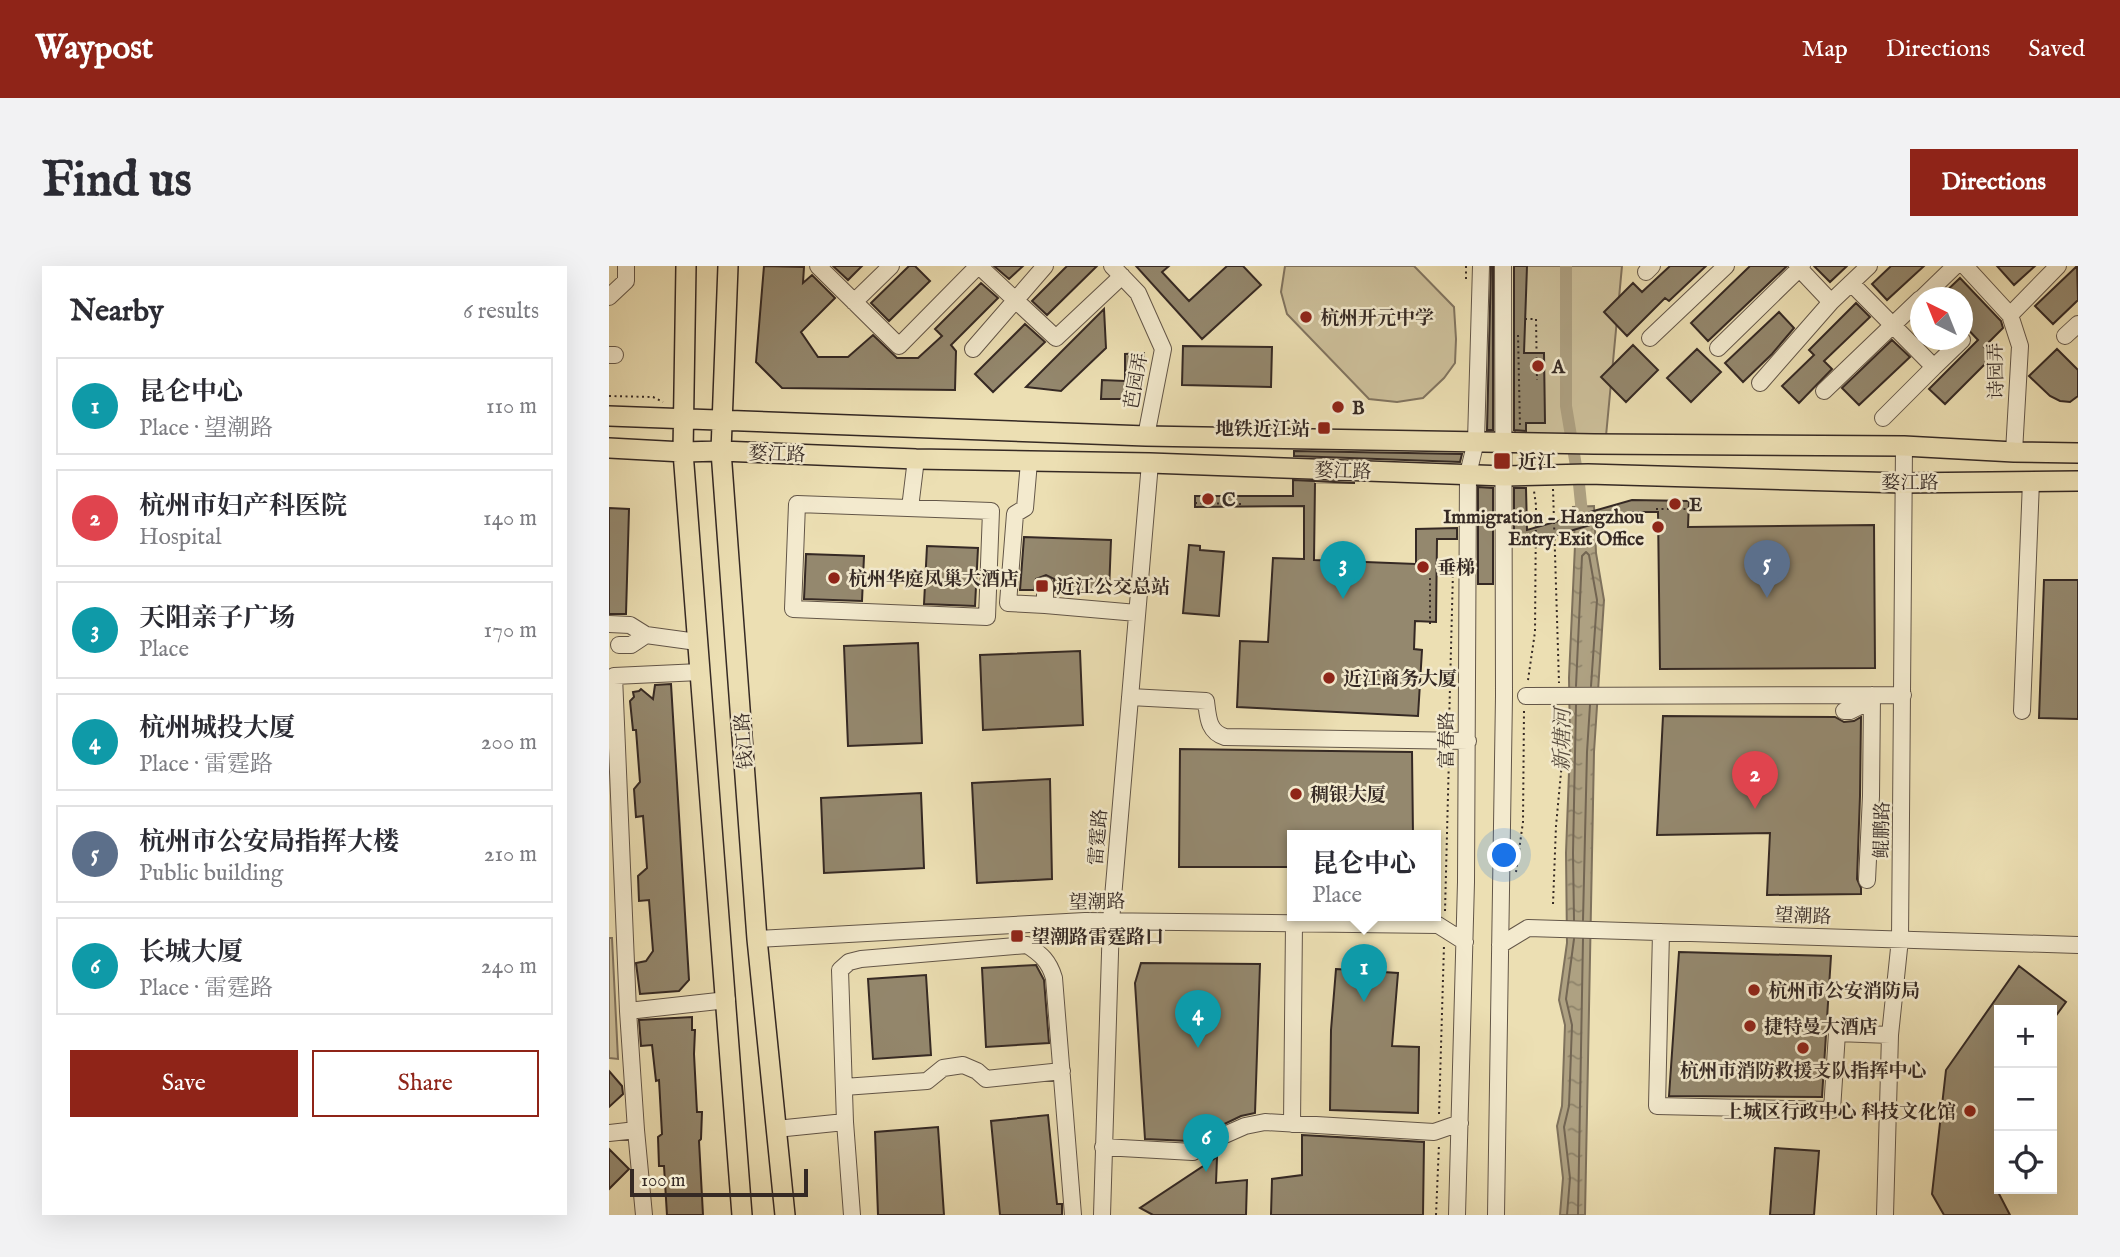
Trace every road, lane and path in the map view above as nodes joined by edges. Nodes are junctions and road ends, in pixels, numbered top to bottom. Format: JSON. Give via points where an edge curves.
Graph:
{"nodes":[{"id":1,"x":626,"y":266,"type":"edge"},
{"id":2,"x":686,"y":266,"type":"edge"},
{"id":3,"x":727,"y":266,"type":"edge"},
{"id":4,"x":817,"y":266,"type":"edge"},
{"id":5,"x":891,"y":266,"type":"edge"},
{"id":6,"x":979,"y":266,"type":"edge"},
{"id":7,"x":1045,"y":266,"type":"edge"},
{"id":8,"x":1481,"y":266,"type":"edge"},
{"id":9,"x":1503,"y":266,"type":"edge"},
{"id":10,"x":1726,"y":266,"type":"edge"},
{"id":11,"x":1869,"y":266,"type":"edge"},
{"id":12,"x":2058,"y":266,"type":"edge"},
{"id":13,"x":1799,"y":267,"type":"edge"},
{"id":14,"x":1966,"y":267,"type":"edge"},
{"id":15,"x":1117,"y":271,"type":"edge"},
{"id":16,"x":1851,"y":283,"type":"junction"},
{"id":17,"x":1937,"y":287,"type":"edge"},
{"id":18,"x":609,"y":297,"type":"edge"},
{"id":19,"x":1015,"y":300,"type":"junction"},
{"id":20,"x":854,"y":302,"type":"junction"},
{"id":21,"x":1831,"y":302,"type":"junction"},
{"id":22,"x":1910,"y":309,"type":"edge"},
{"id":23,"x":2010,"y":315,"type":"junction"},
{"id":24,"x":1525,"y":319,"type":"dead end"},
{"id":25,"x":2078,"y":324,"type":"edge"},
{"id":26,"x":1893,"y":325,"type":"junction"},
{"id":27,"x":1518,"y":334,"type":"dead end"},
{"id":28,"x":2065,"y":336,"type":"dead end"},
{"id":29,"x":1650,"y":338,"type":"dead end"},
{"id":30,"x":1718,"y":348,"type":"dead end"},
{"id":31,"x":972,"y":349,"type":"dead end"},
{"id":32,"x":1951,"y":350,"type":"edge"},
{"id":33,"x":1934,"y":366,"type":"junction"},
{"id":34,"x":1537,"y":380,"type":"dead end"},
{"id":35,"x":1760,"y":383,"type":"dead end"},
{"id":36,"x":1824,"y":391,"type":"dead end"},
{"id":37,"x":609,"y":416,"type":"edge"},
{"id":38,"x":1883,"y":418,"type":"dead end"},
{"id":39,"x":683,"y":420,"type":"junction"},
{"id":40,"x":722,"y":420,"type":"junction"},
{"id":41,"x":1146,"y":436,"type":"junction"},
{"id":42,"x":1476,"y":441,"type":"junction"},
{"id":43,"x":1512,"y":441,"type":"junction"},
{"id":44,"x":1903,"y":446,"type":"junction"},
{"id":45,"x":609,"y":449,"type":"edge"},
{"id":46,"x":722,"y":451,"type":"junction"},
{"id":47,"x":683,"y":452,"type":"junction"},
{"id":48,"x":2014,"y":452,"type":"junction"},
{"id":49,"x":2078,"y":453,"type":"edge"},
{"id":50,"x":916,"y":459,"type":"junction"},
{"id":51,"x":1029,"y":462,"type":"junction"},
{"id":52,"x":1150,"y":463,"type":"junction"},
{"id":53,"x":1468,"y":474,"type":"junction"},
{"id":54,"x":1505,"y":475,"type":"junction"},
{"id":55,"x":1531,"y":475,"type":"junction"},
{"id":56,"x":2031,"y":481,"type":"junction"},
{"id":57,"x":2078,"y":481,"type":"edge"},
{"id":58,"x":1903,"y":483,"type":"junction"},
{"id":59,"x":1195,"y":503,"type":"dead end"},
{"id":60,"x":1244,"y":504,"type":"dead end"},
{"id":61,"x":910,"y":508,"type":"junction"},
{"id":62,"x":1656,"y":509,"type":"dead end"},
{"id":63,"x":1693,"y":509,"type":"dead end"},
{"id":64,"x":1430,"y":578,"type":"dead end"},
{"id":65,"x":1045,"y":585,"type":"dead end"},
{"id":66,"x":1045,"y":605,"type":"junction"},
{"id":67,"x":1137,"y":613,"type":"junction"},
{"id":68,"x":609,"y":624,"type":"edge"},
{"id":69,"x":1430,"y":625,"type":"dead end"},
{"id":70,"x":646,"y":635,"type":"junction"},
{"id":71,"x":698,"y":642,"type":"junction"},
{"id":72,"x":619,"y":645,"type":"dead end"},
{"id":73,"x":700,"y":672,"type":"junction"},
{"id":74,"x":612,"y":676,"type":"edge"},
{"id":75,"x":1903,"y":695,"type":"junction"},
{"id":76,"x":1526,"y":696,"type":"junction"},
{"id":77,"x":1130,"y":697,"type":"junction"},
{"id":78,"x":1872,"y":698,"type":"junction"},
{"id":79,"x":1844,"y":711,"type":"dead end"},
{"id":80,"x":2022,"y":711,"type":"dead end"},
{"id":81,"x":612,"y":714,"type":"edge"},
{"id":82,"x":1468,"y":741,"type":"junction"},
{"id":83,"x":1871,"y":796,"type":"junction"},
{"id":84,"x":1902,"y":797,"type":"junction"},
{"id":85,"x":609,"y":869,"type":"edge"},
{"id":86,"x":1867,"y":880,"type":"dead end"},
{"id":87,"x":1515,"y":881,"type":"dead end"},
{"id":88,"x":623,"y":884,"type":"junction"},
{"id":89,"x":1465,"y":908,"type":"junction"},
{"id":90,"x":1501,"y":908,"type":"junction"},
{"id":91,"x":1111,"y":921,"type":"junction"},
{"id":92,"x":1294,"y":923,"type":"junction"},
{"id":93,"x":1438,"y":925,"type":"junction"},
{"id":94,"x":1534,"y":928,"type":"junction"},
{"id":95,"x":945,"y":929,"type":"junction"},
{"id":96,"x":1661,"y":932,"type":"junction"},
{"id":97,"x":757,"y":939,"type":"junction"},
{"id":98,"x":1900,"y":939,"type":"junction"},
{"id":99,"x":1465,"y":942,"type":"junction"},
{"id":100,"x":1500,"y":945,"type":"junction"},
{"id":101,"x":2078,"y":945,"type":"edge"},
{"id":102,"x":945,"y":952,"type":"junction"},
{"id":103,"x":727,"y":1000,"type":"junction"},
{"id":104,"x":628,"y":1011,"type":"junction"},
{"id":105,"x":1890,"y":1035,"type":"junction"},
{"id":106,"x":1062,"y":1071,"type":"junction"},
{"id":107,"x":844,"y":1087,"type":"junction"},
{"id":108,"x":845,"y":1122,"type":"junction"},
{"id":109,"x":1460,"y":1123,"type":"junction"},
{"id":110,"x":1292,"y":1124,"type":"junction"},
{"id":111,"x":776,"y":1129,"type":"junction"},
{"id":112,"x":636,"y":1130,"type":"junction"},
{"id":113,"x":1434,"y":1132,"type":"junction"},
{"id":114,"x":609,"y":1133,"type":"edge"},
{"id":115,"x":1103,"y":1147,"type":"junction"},
{"id":116,"x":1459,"y":1150,"type":"junction"},
{"id":117,"x":644,"y":1215,"type":"edge"},
{"id":118,"x":743,"y":1215,"type":"edge"},
{"id":119,"x":785,"y":1215,"type":"edge"},
{"id":120,"x":852,"y":1215,"type":"edge"},
{"id":121,"x":1073,"y":1215,"type":"edge"},
{"id":122,"x":1102,"y":1215,"type":"edge"},
{"id":123,"x":1457,"y":1215,"type":"edge"},
{"id":124,"x":1496,"y":1215,"type":"edge"},
{"id":125,"x":1885,"y":1215,"type":"edge"}],
"edges":[{"from":1,"to":18,"type":"street","via":[[625,281]]},
{"from":2,"to":39,"type":"main road","name":"钱江路"},
{"from":3,"to":40,"type":"main road","name":"钱江路"},
{"from":4,"to":20,"type":"street"},
{"from":5,"to":20,"type":"street"},
{"from":6,"to":19,"type":"street"},
{"from":6,"to":20,"type":"street","via":[[899,346]]},
{"from":7,"to":19,"type":"street"},
{"from":8,"to":42,"type":"street","name":"富春路"},
{"from":9,"to":43,"type":"street"},
{"from":10,"to":29,"type":"street"},
{"from":11,"to":16,"type":"street"},
{"from":12,"to":23,"type":"street"},
{"from":13,"to":21,"type":"street"},
{"from":13,"to":30,"type":"street"},
{"from":14,"to":17,"type":"street"},
{"from":14,"to":23,"type":"street","name":"诗园弄"},
{"from":15,"to":19,"type":"street","via":[[1056,338]]},
{"from":15,"to":41,"type":"street","name":"芭园弄","via":[[1138,293],[1163,349]]},
{"from":16,"to":21,"type":"street"},
{"from":16,"to":26,"type":"street"},
{"from":19,"to":31,"type":"street"},
{"from":21,"to":35,"type":"street"},
{"from":22,"to":26,"type":"street"},
{"from":23,"to":48,"type":"street","name":"诗园弄","via":[[2020,346]]},
{"from":24,"to":34,"type":"path","via":[[1536,319]]},
{"from":25,"to":28,"type":"street"},
{"from":26,"to":33,"type":"street"},
{"from":26,"to":36,"type":"street"},
{"from":27,"to":43,"type":"path"},
{"from":32,"to":33,"type":"street"},
{"from":33,"to":38,"type":"street"},
{"from":37,"to":39,"type":"main road","name":"婺江路"},
{"from":39,"to":40,"type":"main road","name":"婺江路"},
{"from":39,"to":47,"type":"main road","name":"钱江路"},
{"from":40,"to":41,"type":"main road","name":"婺江路"},
{"from":40,"to":46,"type":"main road","name":"钱江路"},
{"from":41,"to":42,"type":"main road","name":"婺江路"},
{"from":42,"to":43,"type":"main road","name":"婺江路"},
{"from":42,"to":53,"type":"street","name":"富春路"},
{"from":43,"to":44,"type":"main road","name":"婺江路"},
{"from":43,"to":54,"type":"street"},
{"from":44,"to":48,"type":"main road","name":"婺江路"},
{"from":44,"to":58,"type":"street","name":"鲲鹏路"},
{"from":45,"to":47,"type":"main road","name":"婺江路"},
{"from":46,"to":47,"type":"main road","name":"婺江路"},
{"from":46,"to":50,"type":"main road","name":"婺江路"},
{"from":46,"to":97,"type":"main road","name":"钱江路"},
{"from":47,"to":71,"type":"main road","name":"钱江路"},
{"from":48,"to":49,"type":"main road","name":"婺江路"},
{"from":50,"to":51,"type":"main road","name":"婺江路"},
{"from":50,"to":61,"type":"street"},
{"from":51,"to":52,"type":"main road","name":"婺江路"},
{"from":51,"to":66,"type":"street","via":[[1025,508],[1015,514],[1008,603]]},
{"from":52,"to":53,"type":"main road","name":"婺江路"},
{"from":52,"to":67,"type":"street","name":"雷霆路"},
{"from":53,"to":54,"type":"main road","name":"婺江路"},
{"from":53,"to":82,"type":"street","name":"富春路"},
{"from":54,"to":55,"type":"main road","name":"婺江路"},
{"from":54,"to":90,"type":"street"},
{"from":55,"to":58,"type":"main road","name":"婺江路"},
{"from":55,"to":76,"type":"path","via":[[1536,505],[1535,632]]},
{"from":56,"to":57,"type":"main road","name":"婺江路"},
{"from":56,"to":58,"type":"main road","name":"婺江路"},
{"from":56,"to":80,"type":"street"},
{"from":58,"to":75,"type":"street","name":"鲲鹏路"},
{"from":59,"to":60,"type":"path"},
{"from":61,"to":61,"type":"street","via":[[797,503],[793,610],[986,617],[991,511]]},
{"from":62,"to":63,"type":"path"},
{"from":64,"to":69,"type":"path"},
{"from":65,"to":66,"type":"street"},
{"from":66,"to":67,"type":"street"},
{"from":67,"to":77,"type":"street","name":"雷霆路"},
{"from":68,"to":70,"type":"street","via":[[630,625]]},
{"from":70,"to":71,"type":"street"},
{"from":70,"to":72,"type":"street","via":[[631,645]]},
{"from":71,"to":73,"type":"main road","name":"钱江路"},
{"from":73,"to":74,"type":"street"},
{"from":73,"to":103,"type":"main road","name":"钱江路"},
{"from":74,"to":81,"type":"street"},
{"from":75,"to":78,"type":"street"},
{"from":75,"to":84,"type":"street","name":"鲲鹏路"},
{"from":76,"to":78,"type":"street"},
{"from":76,"to":87,"type":"path","via":[[1523,822]]},
{"from":77,"to":82,"type":"street","via":[[1206,701],[1209,724],[1225,737]]},
{"from":77,"to":91,"type":"street","name":"雷霆路"},
{"from":78,"to":79,"type":"street"},
{"from":78,"to":83,"type":"street"},
{"from":81,"to":88,"type":"street"},
{"from":82,"to":89,"type":"street","name":"富春路"},
{"from":83,"to":84,"type":"street"},
{"from":83,"to":86,"type":"street"},
{"from":84,"to":98,"type":"street","name":"鲲鹏路"},
{"from":85,"to":88,"type":"street"},
{"from":88,"to":104,"type":"street"},
{"from":89,"to":93,"type":"street"},
{"from":89,"to":99,"type":"street","name":"富春路"},
{"from":90,"to":94,"type":"street"},
{"from":90,"to":100,"type":"street"},
{"from":91,"to":92,"type":"street","name":"望潮路"},
{"from":91,"to":95,"type":"street","name":"望潮路"},
{"from":91,"to":115,"type":"street","name":"雷霆路"},
{"from":92,"to":93,"type":"street","name":"望潮路"},
{"from":92,"to":110,"type":"street"},
{"from":93,"to":99,"type":"street"},
{"from":94,"to":96,"type":"street","name":"望潮路"},
{"from":94,"to":100,"type":"street"},
{"from":95,"to":97,"type":"street","name":"望潮路"},
{"from":95,"to":102,"type":"street"},
{"from":96,"to":98,"type":"street","name":"望潮路"},
{"from":96,"to":105,"type":"street","via":[[1657,1106],[1832,1110],[1837,1033]]},
{"from":97,"to":111,"type":"main road","name":"钱江路"},
{"from":98,"to":101,"type":"street","name":"望潮路"},
{"from":98,"to":105,"type":"street","name":"鲲鹏路"},
{"from":99,"to":109,"type":"street","name":"富春路"},
{"from":100,"to":124,"type":"street"},
{"from":102,"to":106,"type":"street","via":[[1027,945],[1050,964]]},
{"from":102,"to":107,"type":"street","via":[[861,959],[841,970]]},
{"from":103,"to":104,"type":"street"},
{"from":103,"to":118,"type":"main road","name":"钱江路"},
{"from":104,"to":112,"type":"street"},
{"from":105,"to":125,"type":"street","name":"鲲鹏路"},
{"from":106,"to":107,"type":"street","via":[[986,1079],[963,1065],[943,1068],[927,1082]]},
{"from":106,"to":121,"type":"street"},
{"from":107,"to":108,"type":"street"},
{"from":108,"to":111,"type":"street"},
{"from":108,"to":120,"type":"street"},
{"from":109,"to":113,"type":"street"},
{"from":109,"to":116,"type":"street","name":"富春路"},
{"from":110,"to":113,"type":"street"},
{"from":110,"to":115,"type":"street","via":[[1253,1123],[1193,1152]]},
{"from":111,"to":119,"type":"main road","name":"钱江路"},
{"from":112,"to":114,"type":"street"},
{"from":112,"to":117,"type":"street"},
{"from":113,"to":116,"type":"street"},
{"from":115,"to":122,"type":"street","name":"雷霆路"},
{"from":116,"to":123,"type":"street","name":"富春路"}]}
